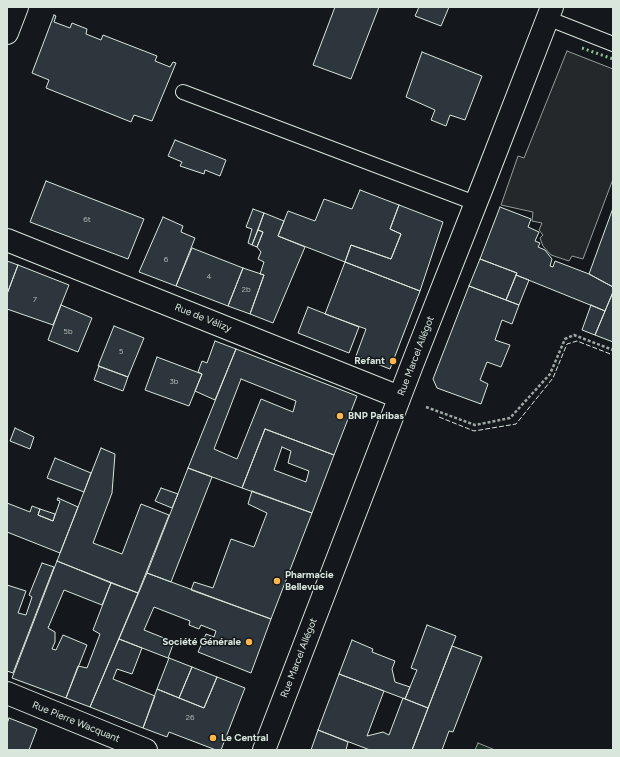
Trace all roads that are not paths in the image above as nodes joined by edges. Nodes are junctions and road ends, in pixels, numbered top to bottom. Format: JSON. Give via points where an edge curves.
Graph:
{"nodes":[{"id":1,"x":17,"y":7,"type":"edge"},
{"id":2,"x":550,"y":13,"type":"edge"},
{"id":3,"x":7,"y":33,"type":"edge"},
{"id":4,"x":613,"y":44,"type":"edge"},
{"id":5,"x":183,"y":92,"type":"dead end"},
{"id":6,"x":475,"y":203,"type":"junction"},
{"id":7,"x":7,"y":240,"type":"edge"},
{"id":8,"x":400,"y":397,"type":"junction"},
{"id":9,"x":7,"y":693,"type":"edge"},
{"id":10,"x":146,"y":750,"type":"edge"},
{"id":11,"x":264,"y":750,"type":"edge"}],
"edges":[{"from":1,"to":3,"type":"main road"},
{"from":2,"to":4,"type":"lane"},
{"from":2,"to":6,"type":"main road","name":"Rue Marcel Allégot"},
{"from":5,"to":6,"type":"lane"},
{"from":6,"to":8,"type":"main road","name":"Rue Marcel Allégot"},
{"from":7,"to":8,"type":"main road","name":"Rue de Vélizy"},
{"from":8,"to":11,"type":"main road","name":"Rue Marcel Allégot"},
{"from":9,"to":10,"type":"main road","name":"Rue Pierre Wacquant"}]}
